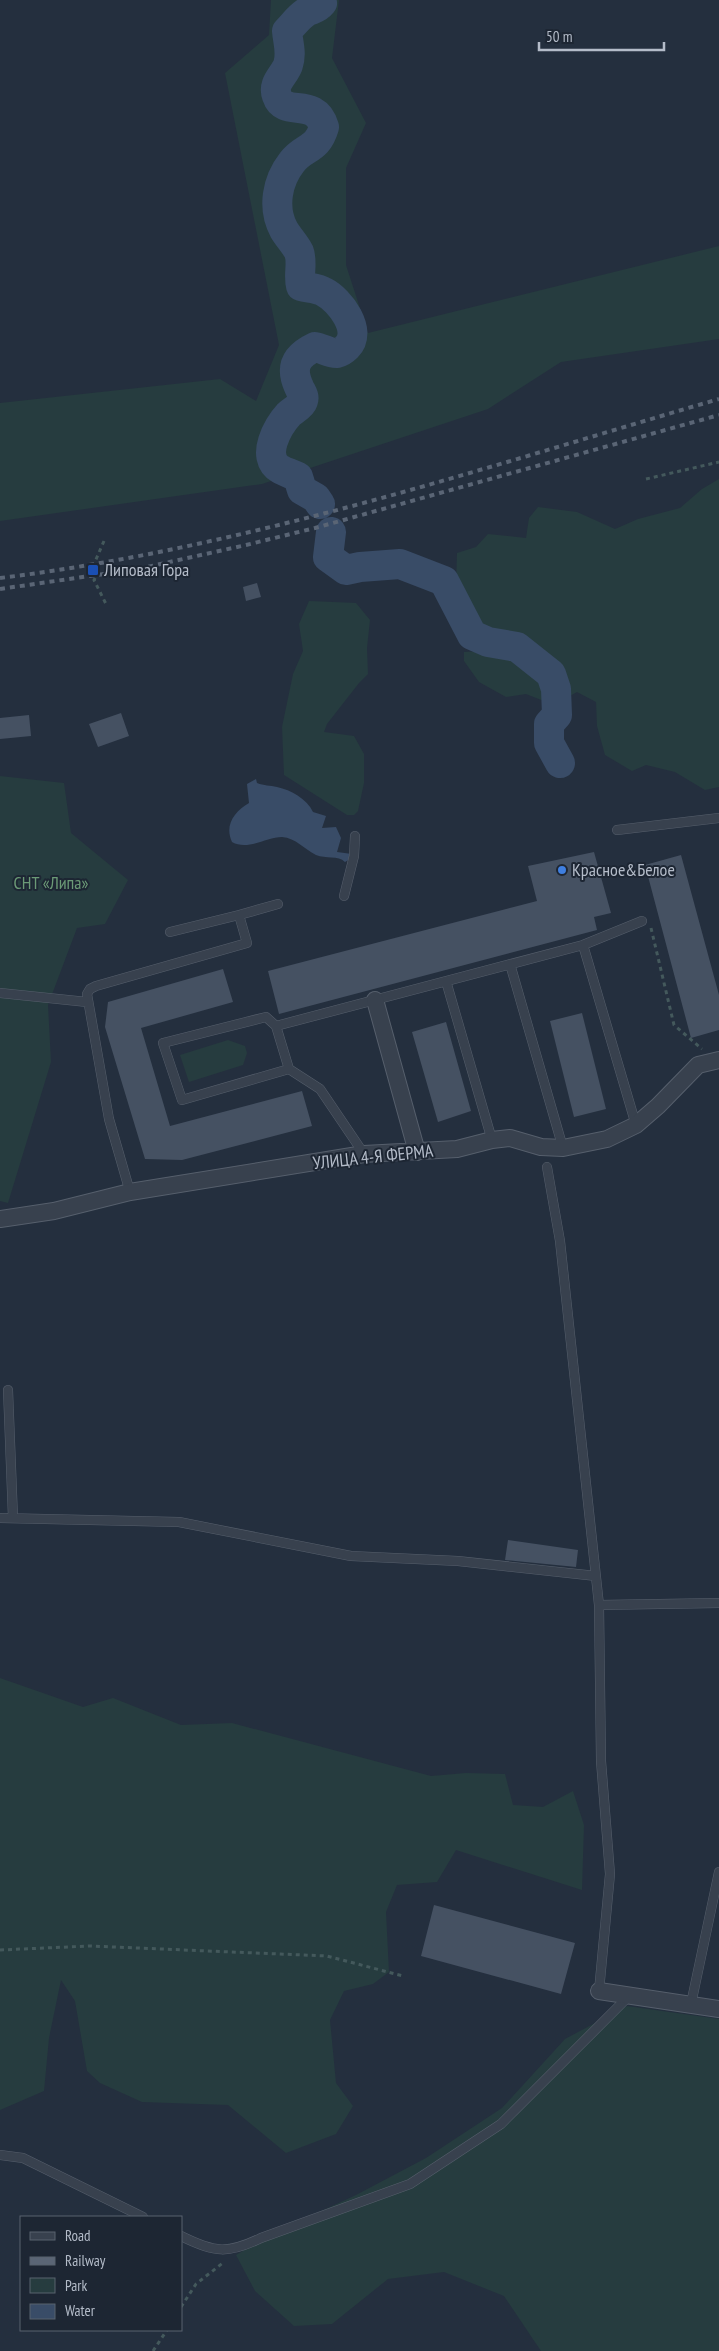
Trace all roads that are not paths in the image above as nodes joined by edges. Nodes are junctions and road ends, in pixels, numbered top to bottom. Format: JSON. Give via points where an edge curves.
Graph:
{"nodes":[{"id":1,"x":719,"y":818,"type":"edge"},
{"id":2,"x":617,"y":830,"type":"dead end"},
{"id":3,"x":355,"y":836,"type":"dead end"},
{"id":4,"x":344,"y":896,"type":"dead end"},
{"id":5,"x":278,"y":904,"type":"dead end"},
{"id":6,"x":239,"y":914,"type":"junction"},
{"id":7,"x":642,"y":921,"type":"dead end"},
{"id":8,"x":170,"y":932,"type":"dead end"},
{"id":9,"x":583,"y":945,"type":"junction"},
{"id":10,"x":510,"y":964,"type":"junction"},
{"id":11,"x":446,"y":981,"type":"junction"},
{"id":12,"x":0,"y":993,"type":"edge"},
{"id":13,"x":375,"y":1000,"type":"junction"},
{"id":14,"x":87,"y":1002,"type":"junction"},
{"id":15,"x":276,"y":1026,"type":"junction"},
{"id":16,"x":718,"y":1061,"type":"edge"},
{"id":17,"x":289,"y":1069,"type":"junction"},
{"id":18,"x":636,"y":1125,"type":"junction"},
{"id":19,"x":492,"y":1140,"type":"junction"},
{"id":20,"x":562,"y":1148,"type":"junction"},
{"id":21,"x":417,"y":1152,"type":"junction"},
{"id":22,"x":364,"y":1154,"type":"junction"},
{"id":23,"x":547,"y":1167,"type":"dead end"},
{"id":24,"x":130,"y":1192,"type":"junction"},
{"id":25,"x":0,"y":1219,"type":"edge"},
{"id":26,"x":8,"y":1390,"type":"dead end"},
{"id":27,"x":0,"y":1518,"type":"edge"},
{"id":28,"x":13,"y":1518,"type":"junction"},
{"id":29,"x":596,"y":1576,"type":"junction"},
{"id":30,"x":719,"y":1603,"type":"edge"},
{"id":31,"x":599,"y":1604,"type":"junction"},
{"id":32,"x":719,"y":1872,"type":"edge"},
{"id":33,"x":599,"y":1991,"type":"joint"},
{"id":34,"x":630,"y":1994,"type":"junction"},
{"id":35,"x":691,"y":2004,"type":"junction"},
{"id":36,"x":719,"y":2009,"type":"edge"},
{"id":37,"x":0,"y":2155,"type":"edge"},
{"id":38,"x":141,"y":2216,"type":"edge"},
{"id":39,"x":182,"y":2236,"type":"edge"}],
"edges":[{"from":1,"to":2,"type":"lane"},
{"from":3,"to":4,"type":"lane","via":[[354,856]]},
{"from":5,"to":6,"type":"lane"},
{"from":6,"to":8,"type":"lane"},
{"from":6,"to":14,"type":"lane","via":[[247,943],[96,986],[87,994]]},
{"from":7,"to":9,"type":"lane"},
{"from":9,"to":10,"type":"lane"},
{"from":9,"to":18,"type":"lane"},
{"from":10,"to":11,"type":"lane"},
{"from":10,"to":20,"type":"lane"},
{"from":11,"to":13,"type":"lane"},
{"from":11,"to":19,"type":"lane"},
{"from":12,"to":14,"type":"lane"},
{"from":13,"to":15,"type":"lane"},
{"from":13,"to":21,"type":"street"},
{"from":14,"to":24,"type":"lane","via":[[109,1119]]},
{"from":15,"to":17,"type":"lane"},
{"from":15,"to":17,"type":"lane","via":[[266,1017],[163,1043],[182,1100]]},
{"from":16,"to":18,"type":"street","name":"УЛИЦА 4-Я ФЕРМА","via":[[698,1065]]},
{"from":17,"to":22,"type":"lane","via":[[320,1089]]},
{"from":18,"to":20,"type":"street","name":"УЛИЦА 4-Я ФЕРМА","via":[[607,1139]]},
{"from":19,"to":20,"type":"street","name":"УЛИЦА 4-Я ФЕРМА","via":[[510,1138],[541,1147]]},
{"from":19,"to":21,"type":"street","name":"УЛИЦА 4-Я ФЕРМА","via":[[457,1149]]},
{"from":21,"to":22,"type":"street","name":"УЛИЦА 4-Я ФЕРМА"},
{"from":22,"to":24,"type":"street","name":"УЛИЦА 4-Я ФЕРМА"},
{"from":23,"to":29,"type":"lane","via":[[560,1241]]},
{"from":24,"to":25,"type":"street","name":"УЛИЦА 4-Я ФЕРМА","via":[[54,1211]]},
{"from":26,"to":28,"type":"lane"},
{"from":27,"to":28,"type":"lane"},
{"from":28,"to":29,"type":"lane","via":[[179,1522],[351,1556],[458,1561]]},
{"from":29,"to":31,"type":"lane"},
{"from":30,"to":31,"type":"lane"},
{"from":31,"to":33,"type":"lane","via":[[601,1761],[610,1874]]},
{"from":32,"to":35,"type":"lane"},
{"from":33,"to":34,"type":"street"},
{"from":34,"to":35,"type":"street"},
{"from":34,"to":39,"type":"lane","via":[[501,2124],[410,2184],[261,2238],[240,2249],[218,2250]]},
{"from":35,"to":36,"type":"street"},
{"from":37,"to":38,"type":"lane","via":[[24,2158]]}]}
